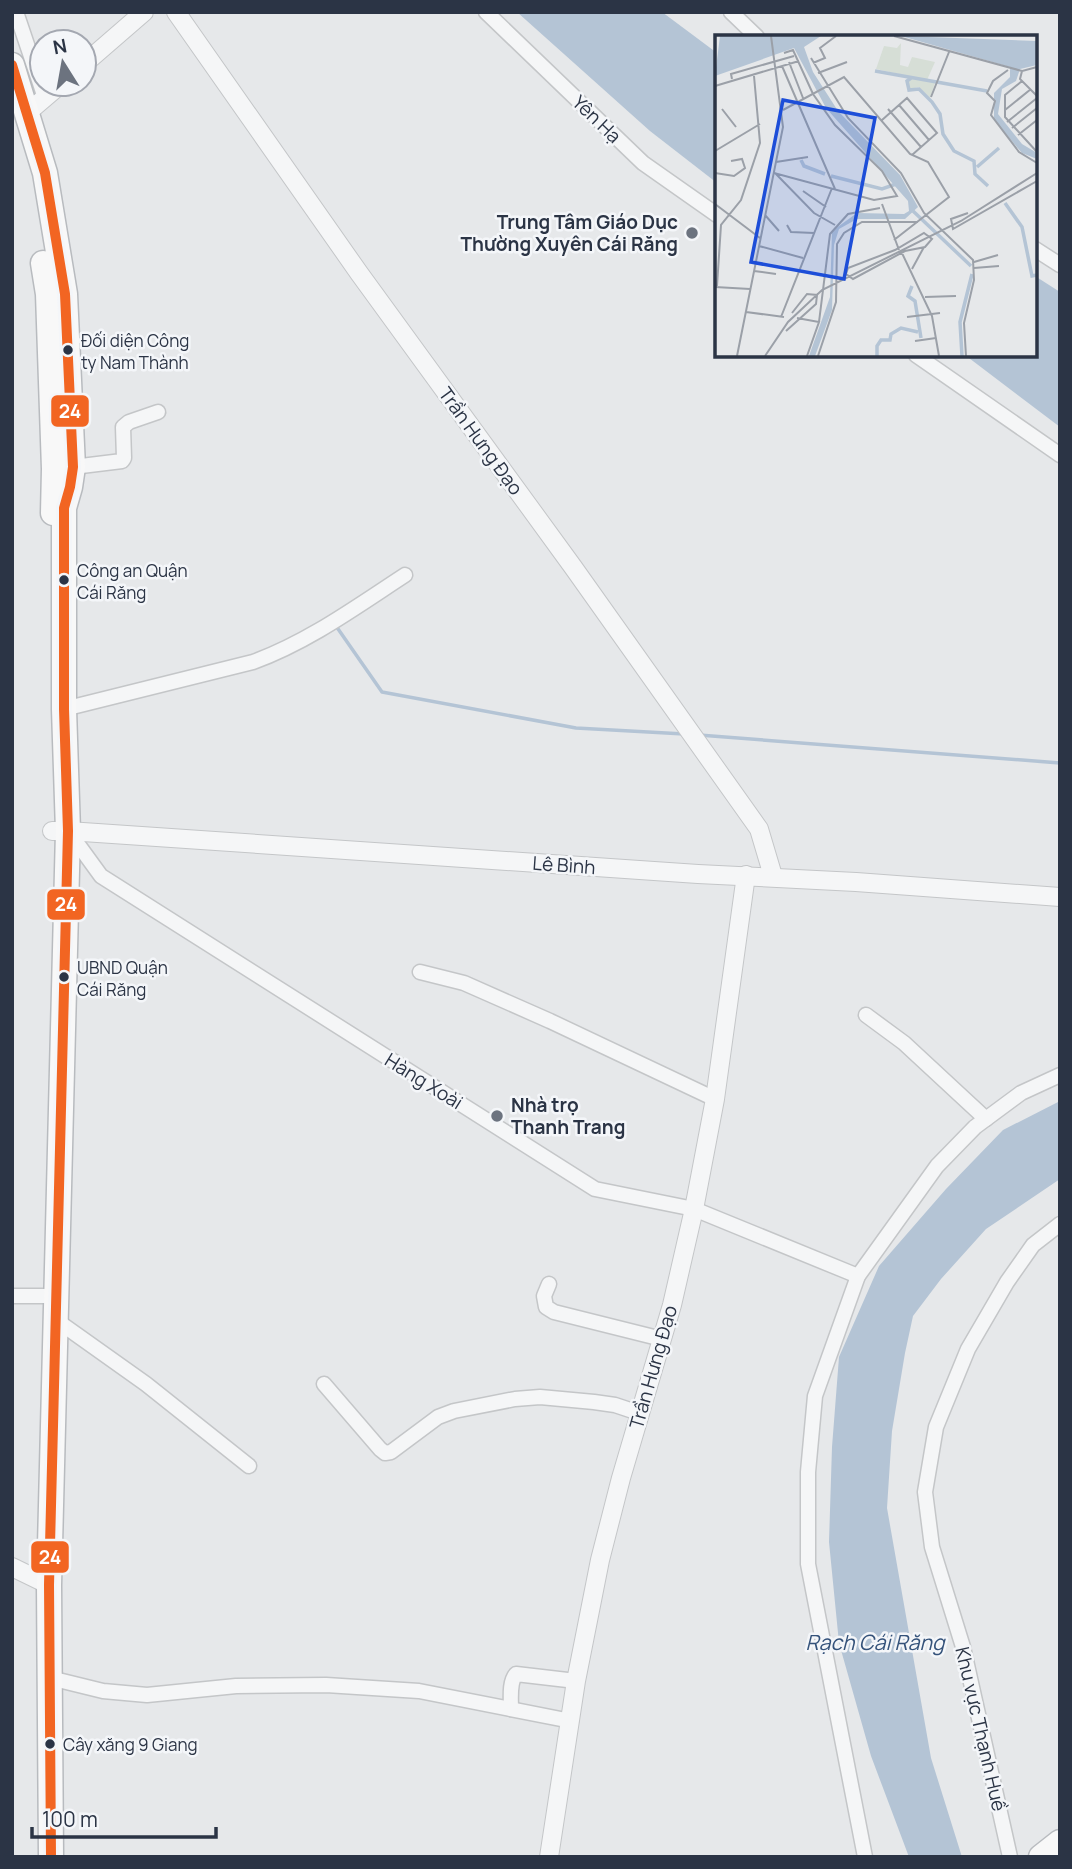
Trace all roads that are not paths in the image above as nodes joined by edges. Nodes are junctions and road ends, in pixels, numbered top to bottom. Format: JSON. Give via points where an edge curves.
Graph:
{"nodes":[{"id":1,"x":16,"y":12,"type":"edge"},
{"id":2,"x":144,"y":12,"type":"edge"},
{"id":3,"x":176,"y":12,"type":"edge"},
{"id":4,"x":486,"y":12,"type":"edge"},
{"id":5,"x":731,"y":12,"type":"edge"},
{"id":6,"x":755,"y":35,"type":"edge"},
{"id":7,"x":98,"y":52,"type":"edge"},
{"id":8,"x":12,"y":65,"type":"edge"},
{"id":9,"x":43,"y":98,"type":"edge"},
{"id":10,"x":28,"y":109,"type":"edge"},
{"id":11,"x":715,"y":214,"type":"edge"},
{"id":12,"x":1037,"y":250,"type":"edge"},
{"id":13,"x":1060,"y":265,"type":"edge"},
{"id":14,"x":919,"y":357,"type":"edge"},
{"id":15,"x":158,"y":412,"type":"dead end"},
{"id":16,"x":1060,"y":455,"type":"edge"},
{"id":17,"x":64,"y":468,"type":"junction"},
{"id":18,"x":405,"y":575,"type":"dead end"},
{"id":19,"x":64,"y":709,"type":"junction"},
{"id":20,"x":60,"y":831,"type":"junction"},
{"id":21,"x":746,"y":875,"type":"junction"},
{"id":22,"x":774,"y":876,"type":"junction"},
{"id":23,"x":1060,"y":897,"type":"edge"},
{"id":24,"x":421,"y":972,"type":"dead end"},
{"id":25,"x":866,"y":1015,"type":"dead end"},
{"id":26,"x":1060,"y":1075,"type":"edge"},
{"id":27,"x":715,"y":1099,"type":"junction"},
{"id":28,"x":986,"y":1119,"type":"junction"},
{"id":29,"x":694,"y":1209,"type":"junction"},
{"id":30,"x":1060,"y":1224,"type":"edge"},
{"id":31,"x":51,"y":1266,"type":"junction"},
{"id":32,"x":858,"y":1276,"type":"junction"},
{"id":33,"x":549,"y":1284,"type":"dead end"},
{"id":34,"x":12,"y":1296,"type":"edge"},
{"id":35,"x":45,"y":1296,"type":"junction"},
{"id":36,"x":56,"y":1320,"type":"junction"},
{"id":37,"x":662,"y":1339,"type":"junction"},
{"id":38,"x":324,"y":1384,"type":"dead end"},
{"id":39,"x":639,"y":1413,"type":"junction"},
{"id":40,"x":249,"y":1466,"type":"dead end"},
{"id":41,"x":12,"y":1567,"type":"edge"},
{"id":42,"x":45,"y":1583,"type":"junction"},
{"id":43,"x":50,"y":1678,"type":"junction"},
{"id":44,"x":576,"y":1681,"type":"junction"},
{"id":45,"x":510,"y":1709,"type":"junction"},
{"id":46,"x":571,"y":1721,"type":"junction"},
{"id":47,"x":1060,"y":1842,"type":"edge"},
{"id":48,"x":43,"y":1857,"type":"edge"},
{"id":49,"x":51,"y":1857,"type":"edge"},
{"id":50,"x":549,"y":1857,"type":"edge"},
{"id":51,"x":865,"y":1857,"type":"edge"},
{"id":52,"x":1010,"y":1857,"type":"edge"},
{"id":53,"x":1041,"y":1857,"type":"edge"}],
"edges":[{"from":1,"to":10,"type":"street"},
{"from":2,"to":7,"type":"street"},
{"from":3,"to":22,"type":"street","name":"Trần Hưng Đạo","via":[[759,829]]},
{"from":4,"to":11,"type":"street","name":"Yên Hạ","via":[[643,163]]},
{"from":5,"to":6,"type":"street"},
{"from":8,"to":10,"type":"highway"},
{"from":9,"to":10,"type":"street"},
{"from":10,"to":17,"type":"highway","via":[[28,167],[48,294]]},
{"from":12,"to":13,"type":"street"},
{"from":14,"to":16,"type":"street"},
{"from":15,"to":17,"type":"street","via":[[123,427],[122,461]]},
{"from":17,"to":19,"type":"highway","via":[[71,487],[64,508]]},
{"from":17,"to":20,"type":"highway"},
{"from":18,"to":19,"type":"street","via":[[275,654]]},
{"from":19,"to":20,"type":"highway"},
{"from":20,"to":21,"type":"street","name":"Lê Bình"},
{"from":20,"to":29,"type":"street","name":"Hàng Xoài","via":[[101,876],[595,1189]]},
{"from":20,"to":31,"type":"highway","via":[[52,929]]},
{"from":21,"to":22,"type":"street","name":"Lê Bình"},
{"from":21,"to":27,"type":"street","name":"Trần Hưng Đạo"},
{"from":22,"to":23,"type":"street","name":"Lê Bình"},
{"from":24,"to":27,"type":"street","via":[[464,983]]},
{"from":25,"to":28,"type":"street","via":[[904,1043]]},
{"from":26,"to":28,"type":"street","via":[[1021,1093]]},
{"from":27,"to":29,"type":"street","name":"Trần Hưng Đạo"},
{"from":28,"to":32,"type":"street","via":[[937,1166]]},
{"from":29,"to":32,"type":"street","name":"Hàng Xoài"},
{"from":29,"to":37,"type":"street","name":"Trần Hưng Đạo"},
{"from":30,"to":52,"type":"street","name":"Khu vực Thạnh Huề","via":[[1033,1245],[968,1349],[936,1427],[925,1492],[932,1547],[963,1647]]},
{"from":31,"to":35,"type":"highway"},
{"from":31,"to":36,"type":"highway"},
{"from":32,"to":51,"type":"street","via":[[815,1396],[808,1472],[808,1564]]},
{"from":33,"to":37,"type":"street","via":[[544,1296],[546,1307],[554,1312]]},
{"from":34,"to":35,"type":"street"},
{"from":35,"to":42,"type":"highway"},
{"from":36,"to":40,"type":"street"},
{"from":36,"to":42,"type":"highway"},
{"from":37,"to":39,"type":"street","name":"Trần Hưng Đạo"},
{"from":38,"to":39,"type":"street","via":[[385,1453],[438,1417],[515,1399],[594,1402]]},
{"from":39,"to":44,"type":"street","name":"Trần Hưng Đạo","via":[[600,1560]]},
{"from":41,"to":42,"type":"street"},
{"from":42,"to":43,"type":"highway"},
{"from":42,"to":48,"type":"highway"},
{"from":43,"to":45,"type":"street","via":[[103,1691],[147,1695],[236,1686],[419,1691]]},
{"from":43,"to":49,"type":"highway"},
{"from":44,"to":45,"type":"street","via":[[516,1674]]},
{"from":44,"to":46,"type":"street","name":"Trần Hưng Đạo"},
{"from":45,"to":46,"type":"street"},
{"from":46,"to":50,"type":"street","name":"Trần Hưng Đạo"},
{"from":47,"to":53,"type":"highway"}]}
